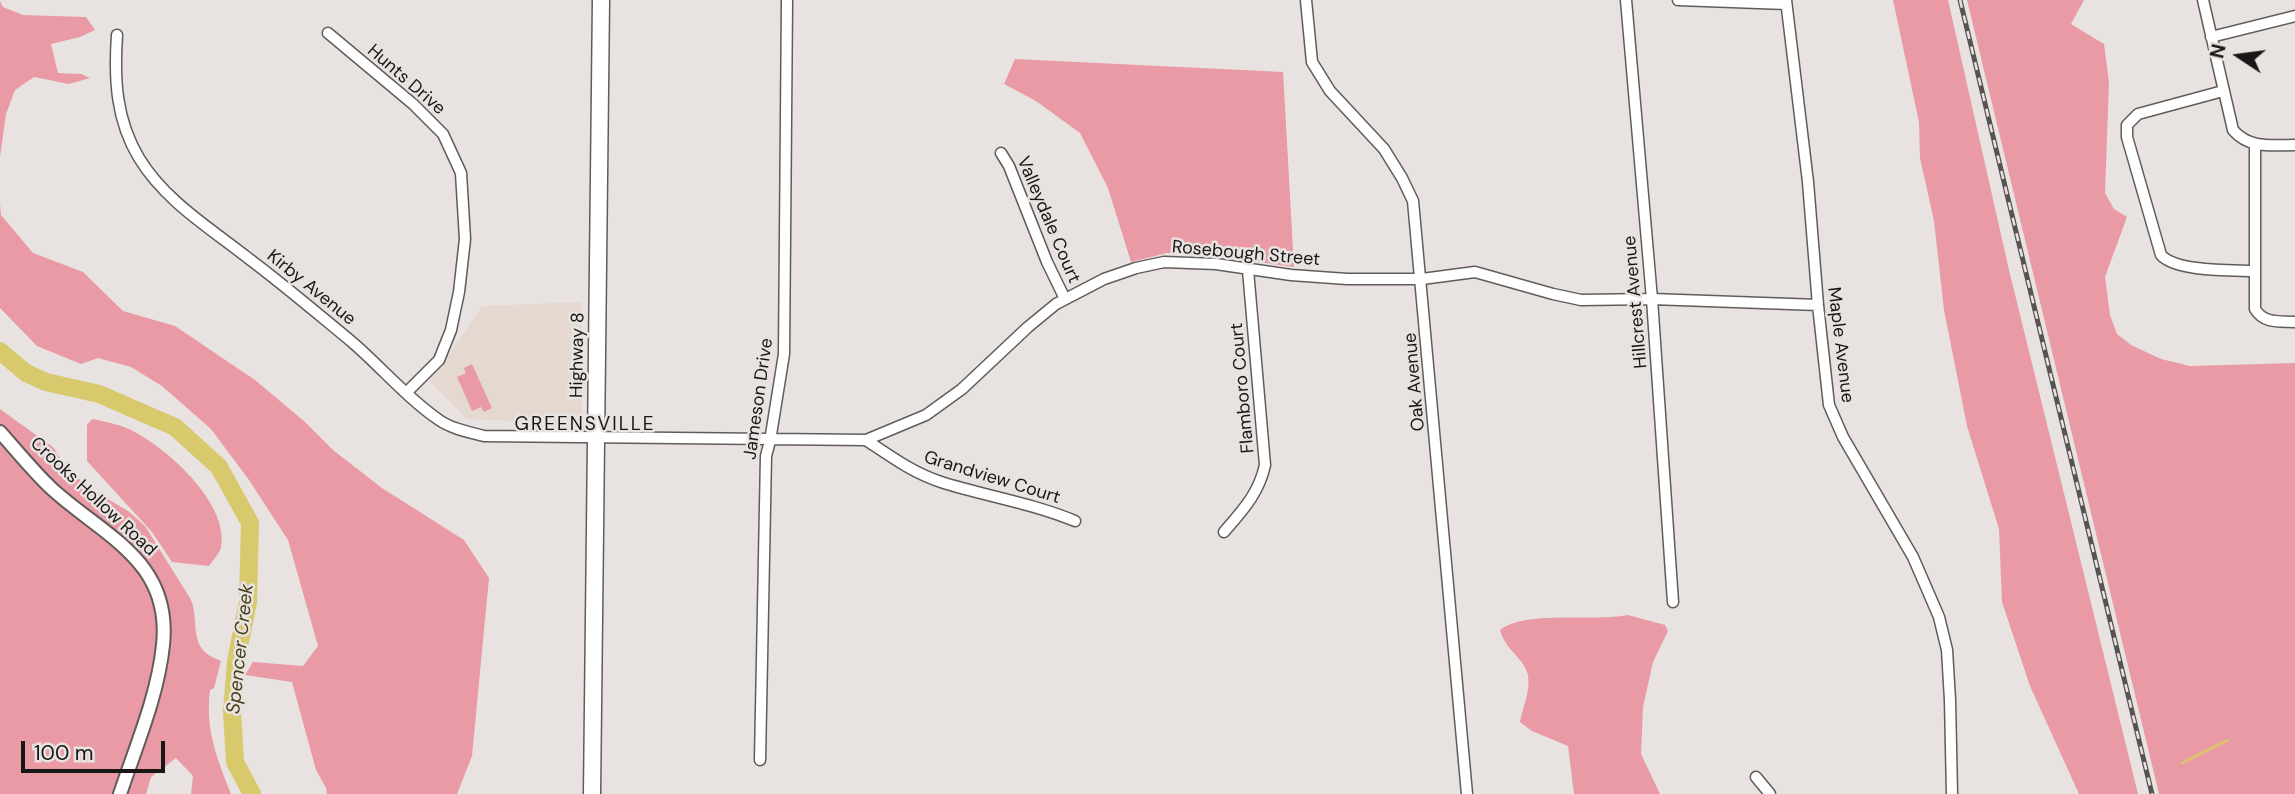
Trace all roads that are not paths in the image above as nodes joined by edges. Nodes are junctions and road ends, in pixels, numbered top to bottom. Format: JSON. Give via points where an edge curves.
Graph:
{"nodes":[{"id":1,"x":601,"y":0,"type":"edge"},
{"id":2,"x":788,"y":0,"type":"edge"},
{"id":3,"x":1306,"y":0,"type":"edge"},
{"id":4,"x":1626,"y":0,"type":"edge"},
{"id":5,"x":1678,"y":0,"type":"edge"},
{"id":6,"x":2203,"y":0,"type":"edge"},
{"id":7,"x":1786,"y":2,"type":"edge"},
{"id":8,"x":2295,"y":16,"type":"edge"},
{"id":9,"x":328,"y":33,"type":"dead end"},
{"id":10,"x":117,"y":35,"type":"dead end"},
{"id":11,"x":2211,"y":37,"type":"junction"},
{"id":12,"x":2223,"y":90,"type":"junction"},
{"id":13,"x":2255,"y":145,"type":"junction"},
{"id":14,"x":2295,"y":145,"type":"edge"},
{"id":15,"x":1001,"y":153,"type":"dead end"},
{"id":16,"x":1248,"y":270,"type":"junction"},
{"id":17,"x":2254,"y":271,"type":"junction"},
{"id":18,"x":1422,"y":279,"type":"junction"},
{"id":19,"x":1065,"y":299,"type":"junction"},
{"id":20,"x":1653,"y":299,"type":"junction"},
{"id":21,"x":1818,"y":305,"type":"junction"},
{"id":22,"x":2295,"y":322,"type":"edge"},
{"id":23,"x":407,"y":392,"type":"junction"},
{"id":24,"x":0,"y":432,"type":"edge"},
{"id":25,"x":597,"y":438,"type":"junction"},
{"id":26,"x":866,"y":440,"type":"junction"},
{"id":27,"x":770,"y":441,"type":"junction"},
{"id":28,"x":1075,"y":521,"type":"dead end"},
{"id":29,"x":1224,"y":532,"type":"dead end"},
{"id":30,"x":1673,"y":602,"type":"dead end"},
{"id":31,"x":760,"y":760,"type":"dead end"},
{"id":32,"x":1756,"y":777,"type":"dead end"},
{"id":33,"x":120,"y":794,"type":"edge"},
{"id":34,"x":592,"y":794,"type":"edge"},
{"id":35,"x":1467,"y":794,"type":"edge"},
{"id":36,"x":1770,"y":794,"type":"edge"},
{"id":37,"x":1952,"y":794,"type":"edge"}],
"edges":[{"from":1,"to":25,"type":"main road","name":"Highway 8"},
{"from":2,"to":27,"type":"street","name":"Jameson Drive","via":[[784,354]]},
{"from":3,"to":18,"type":"street","name":"Oak Avenue","via":[[1312,62],[1330,91],[1384,149],[1413,201]]},
{"from":4,"to":20,"type":"street","name":"Hillcrest Avenue"},
{"from":5,"to":7,"type":"street"},
{"from":6,"to":11,"type":"street"},
{"from":7,"to":21,"type":"street","name":"Maple Avenue"},
{"from":8,"to":11,"type":"street"},
{"from":9,"to":23,"type":"street","name":"Hunts Drive","via":[[443,135],[461,173],[465,239],[451,330],[439,360]]},
{"from":10,"to":23,"type":"street","name":"Kirby Avenue","via":[[119,108],[128,137],[155,181]]},
{"from":11,"to":12,"type":"street"},
{"from":12,"to":13,"type":"street","via":[[2233,130]]},
{"from":12,"to":17,"type":"street","via":[[2138,114],[2127,125],[2127,137],[2161,256],[2173,265]]},
{"from":13,"to":14,"type":"street"},
{"from":13,"to":17,"type":"street"},
{"from":15,"to":19,"type":"street","name":"Valleydale Court"},
{"from":16,"to":18,"type":"street","name":"Rosebough Street","via":[[1346,279]]},
{"from":16,"to":19,"type":"street","name":"Rosebough Street","via":[[1164,262],[1104,279]]},
{"from":16,"to":29,"type":"street","name":"Flamboro Court","via":[[1265,465],[1255,494]]},
{"from":17,"to":22,"type":"street","via":[[2258,314],[2268,320]]},
{"from":18,"to":20,"type":"street","name":"Rosebough Street","via":[[1475,272],[1581,300]]},
{"from":18,"to":35,"type":"street","name":"Oak Avenue"},
{"from":19,"to":26,"type":"street","name":"Rosebough Street","via":[[926,415]]},
{"from":20,"to":21,"type":"street","name":"Rosebough Street"},
{"from":20,"to":30,"type":"street","name":"Hillcrest Avenue"},
{"from":21,"to":37,"type":"street","name":"Maple Avenue","via":[[1829,405],[1913,557],[1939,617],[1951,700]]},
{"from":23,"to":25,"type":"street","name":"Kirby Avenue","via":[[440,421],[484,436]]},
{"from":24,"to":33,"type":"street","name":"Crooks Hollow Road","via":[[51,488],[130,551],[158,593],[163,623],[161,662]]},
{"from":25,"to":27,"type":"street","name":"Rosebough Street"},
{"from":25,"to":34,"type":"main road","name":"Highway 8"},
{"from":26,"to":27,"type":"street","name":"Rosebough Street"},
{"from":26,"to":28,"type":"street","name":"Grandview Court","via":[[939,482]]},
{"from":27,"to":31,"type":"street","name":"Jameson Drive","via":[[766,456]]},
{"from":32,"to":36,"type":"street"}]}
